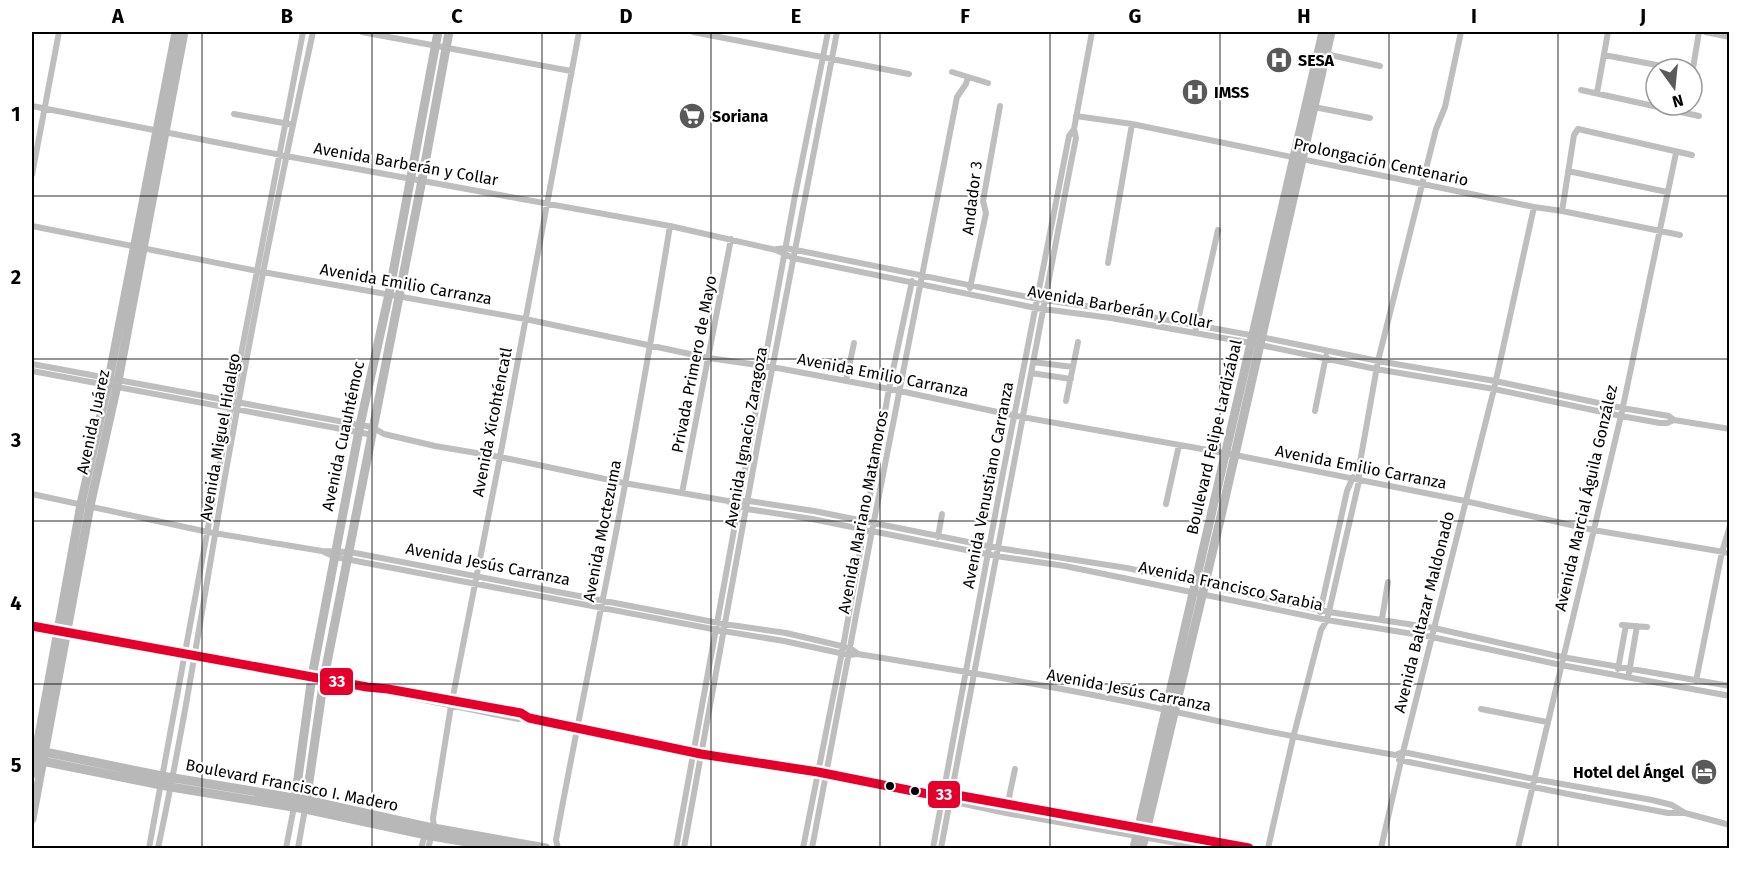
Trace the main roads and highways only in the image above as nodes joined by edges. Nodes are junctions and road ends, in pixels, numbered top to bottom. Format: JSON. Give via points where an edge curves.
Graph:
{"nodes":[{"id":1,"x":176,"y":32,"type":"edge"},
{"id":2,"x":184,"y":32,"type":"edge"},
{"id":3,"x":438,"y":32,"type":"edge"},
{"id":4,"x":449,"y":32,"type":"edge"},
{"id":5,"x":1323,"y":32,"type":"edge"},
{"id":6,"x":1331,"y":32,"type":"edge"},
{"id":7,"x":1322,"y":60,"type":"junction"},
{"id":8,"x":174,"y":65,"type":"junction"},
{"id":9,"x":1298,"y":159,"type":"junction"},
{"id":10,"x":393,"y":295,"type":"junction"},
{"id":11,"x":37,"y":755,"type":"edge"},
{"id":12,"x":32,"y":774,"type":"edge"},
{"id":13,"x":295,"y":802,"type":"junction"},
{"id":14,"x":306,"y":804,"type":"junction"},
{"id":15,"x":32,"y":819,"type":"edge"},
{"id":16,"x":430,"y":829,"type":"junction"},
{"id":17,"x":1142,"y":837,"type":"edge"},
{"id":18,"x":503,"y":849,"type":"edge"},
{"id":19,"x":546,"y":849,"type":"edge"},
{"id":20,"x":1134,"y":849,"type":"edge"}],
"edges":[{"from":1,"to":8,"type":"main road","name":"Avenida Juárez"},
{"from":2,"to":8,"type":"main road","name":"Avenida Juárez"},
{"from":3,"to":10,"type":"main road","name":"Avenida Cuauhtémoc"},
{"from":4,"to":10,"type":"main road","name":"Avenida Cuauhtémoc","via":[[422,180]]},
{"from":5,"to":7,"type":"main road","name":"Boulevard Felipe Lardizábal"},
{"from":6,"to":7,"type":"main road","name":"Boulevard Felipe Lardizábal"},
{"from":7,"to":9,"type":"main road","name":"Boulevard Felipe Lardizábal"},
{"from":7,"to":9,"type":"main road","name":"Boulevard Felipe Lardizábal","via":[[1314,107]]},
{"from":8,"to":11,"type":"main road","name":"Avenida Juárez"},
{"from":9,"to":17,"type":"main road","name":"Boulevard Felipe Lardizábal"},
{"from":10,"to":13,"type":"main road","name":"Avenida Cuauhtémoc","via":[[359,429],[335,553],[312,676]]},
{"from":10,"to":14,"type":"main road","name":"Avenida Cuauhtémoc","via":[[324,678]]},
{"from":11,"to":12,"type":"main road","name":"Avenida Juárez"},
{"from":11,"to":13,"type":"main road","name":"Boulevard Francisco I. Madero","via":[[167,782]]},
{"from":11,"to":15,"type":"main road","name":"Avenida Juárez"},
{"from":13,"to":14,"type":"main road","name":"Boulevard Francisco I. Madero"},
{"from":14,"to":16,"type":"main road","name":"Boulevard Francisco I. Madero"},
{"from":16,"to":18,"type":"main road","name":"Boulevard Francisco I. Madero"},
{"from":16,"to":19,"type":"main road","name":"Boulevard Francisco I. Madero"},
{"from":17,"to":20,"type":"main road","name":"Boulevard Felipe Lardizábal"}]}
